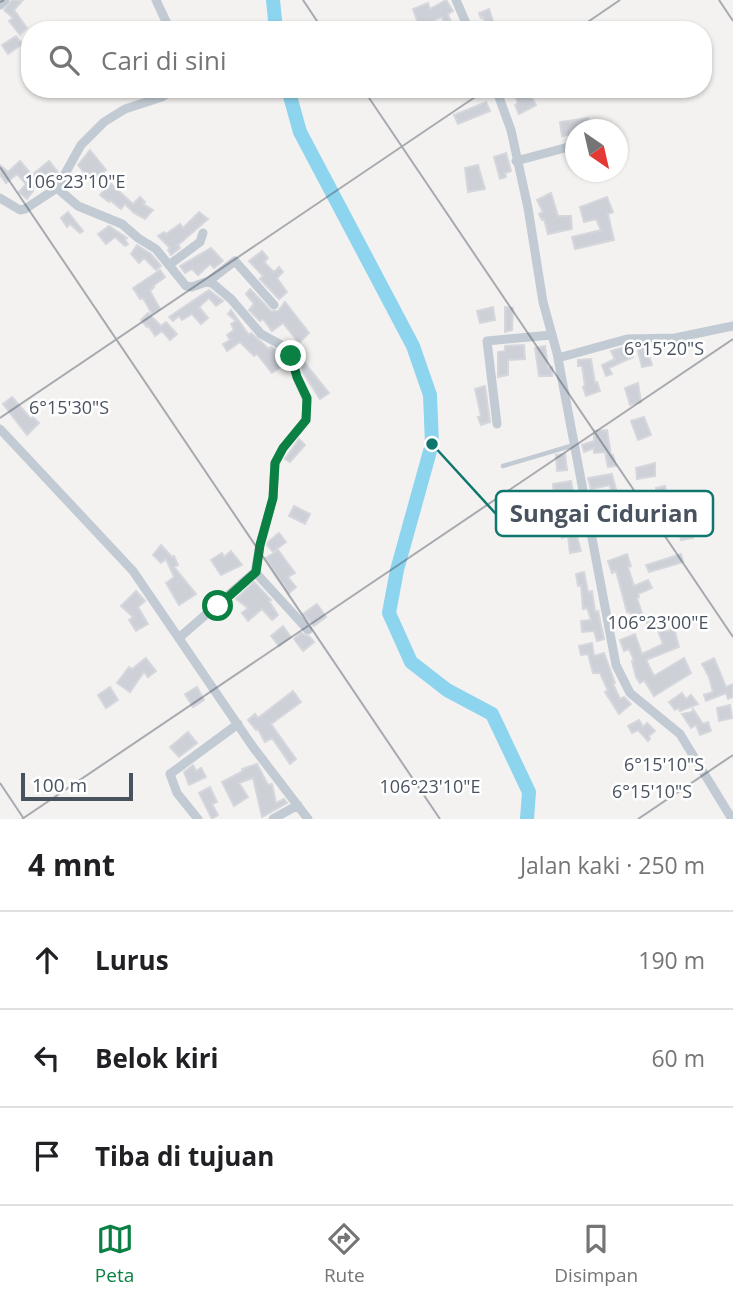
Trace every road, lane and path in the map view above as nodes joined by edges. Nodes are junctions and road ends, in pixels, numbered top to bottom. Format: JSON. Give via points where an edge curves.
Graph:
{"nodes":[{"id":1,"x":5,"y":0,"type":"edge"},
{"id":2,"x":156,"y":0,"type":"edge"},
{"id":3,"x":456,"y":0,"type":"edge"},
{"id":4,"x":0,"y":5,"type":"edge"},
{"id":5,"x":166,"y":21,"type":"edge"},
{"id":6,"x":465,"y":21,"type":"edge"},
{"id":7,"x":158,"y":98,"type":"edge"},
{"id":8,"x":500,"y":98,"type":"edge"},
{"id":9,"x":565,"y":148,"type":"edge"},
{"id":10,"x":516,"y":161,"type":"junction"},
{"id":11,"x":57,"y":188,"type":"junction"},
{"id":12,"x":0,"y":198,"type":"edge"},
{"id":13,"x":203,"y":233,"type":"dead end"},
{"id":14,"x":169,"y":265,"type":"junction"},
{"id":15,"x":209,"y":281,"type":"junction"},
{"id":16,"x":274,"y":305,"type":"dead end"},
{"id":17,"x":733,"y":326,"type":"edge"},
{"id":18,"x":551,"y":335,"type":"junction"},
{"id":19,"x":558,"y":358,"type":"junction"},
{"id":20,"x":497,"y":424,"type":"dead end"},
{"id":21,"x":0,"y":429,"type":"edge"},
{"id":22,"x":575,"y":445,"type":"junction"},
{"id":23,"x":503,"y":466,"type":"dead end"},
{"id":24,"x":256,"y":572,"type":"junction"},
{"id":25,"x":308,"y":630,"type":"dead end"},
{"id":26,"x":180,"y":637,"type":"junction"},
{"id":27,"x":238,"y":724,"type":"junction"},
{"id":28,"x":298,"y":805,"type":"junction"},
{"id":29,"x":198,"y":819,"type":"edge"},
{"id":30,"x":273,"y":819,"type":"edge"},
{"id":31,"x":308,"y":819,"type":"edge"},
{"id":32,"x":732,"y":819,"type":"edge"}],
"edges":[{"from":1,"to":4,"type":"street"},
{"from":2,"to":5,"type":"street"},
{"from":3,"to":6,"type":"street"},
{"from":7,"to":11,"type":"street","via":[[134,104],[104,122],[81,145]]},
{"from":8,"to":10,"type":"street"},
{"from":9,"to":10,"type":"street"},
{"from":10,"to":18,"type":"street"},
{"from":11,"to":12,"type":"street","via":[[22,210]]},
{"from":11,"to":14,"type":"street","via":[[78,206],[122,224],[156,249]]},
{"from":13,"to":14,"type":"street","via":[[200,242]]},
{"from":14,"to":15,"type":"street","via":[[189,287]]},
{"from":15,"to":16,"type":"street","via":[[235,261]]},
{"from":15,"to":24,"type":"street","via":[[261,334],[285,347],[307,400],[306,420],[275,463],[273,498]]},
{"from":17,"to":19,"type":"street","via":[[675,338],[633,338]]},
{"from":18,"to":19,"type":"street"},
{"from":18,"to":20,"type":"street","via":[[486,341]]},
{"from":19,"to":22,"type":"street"},
{"from":21,"to":26,"type":"street","via":[[133,571]]},
{"from":22,"to":23,"type":"lane"},
{"from":22,"to":32,"type":"street","via":[[620,675],[640,703],[680,734]]},
{"from":24,"to":25,"type":"street"},
{"from":24,"to":26,"type":"street"},
{"from":26,"to":27,"type":"street"},
{"from":27,"to":28,"type":"street"},
{"from":27,"to":29,"type":"street","via":[[170,774],[177,793]]},
{"from":28,"to":30,"type":"street"},
{"from":28,"to":31,"type":"street"}]}
